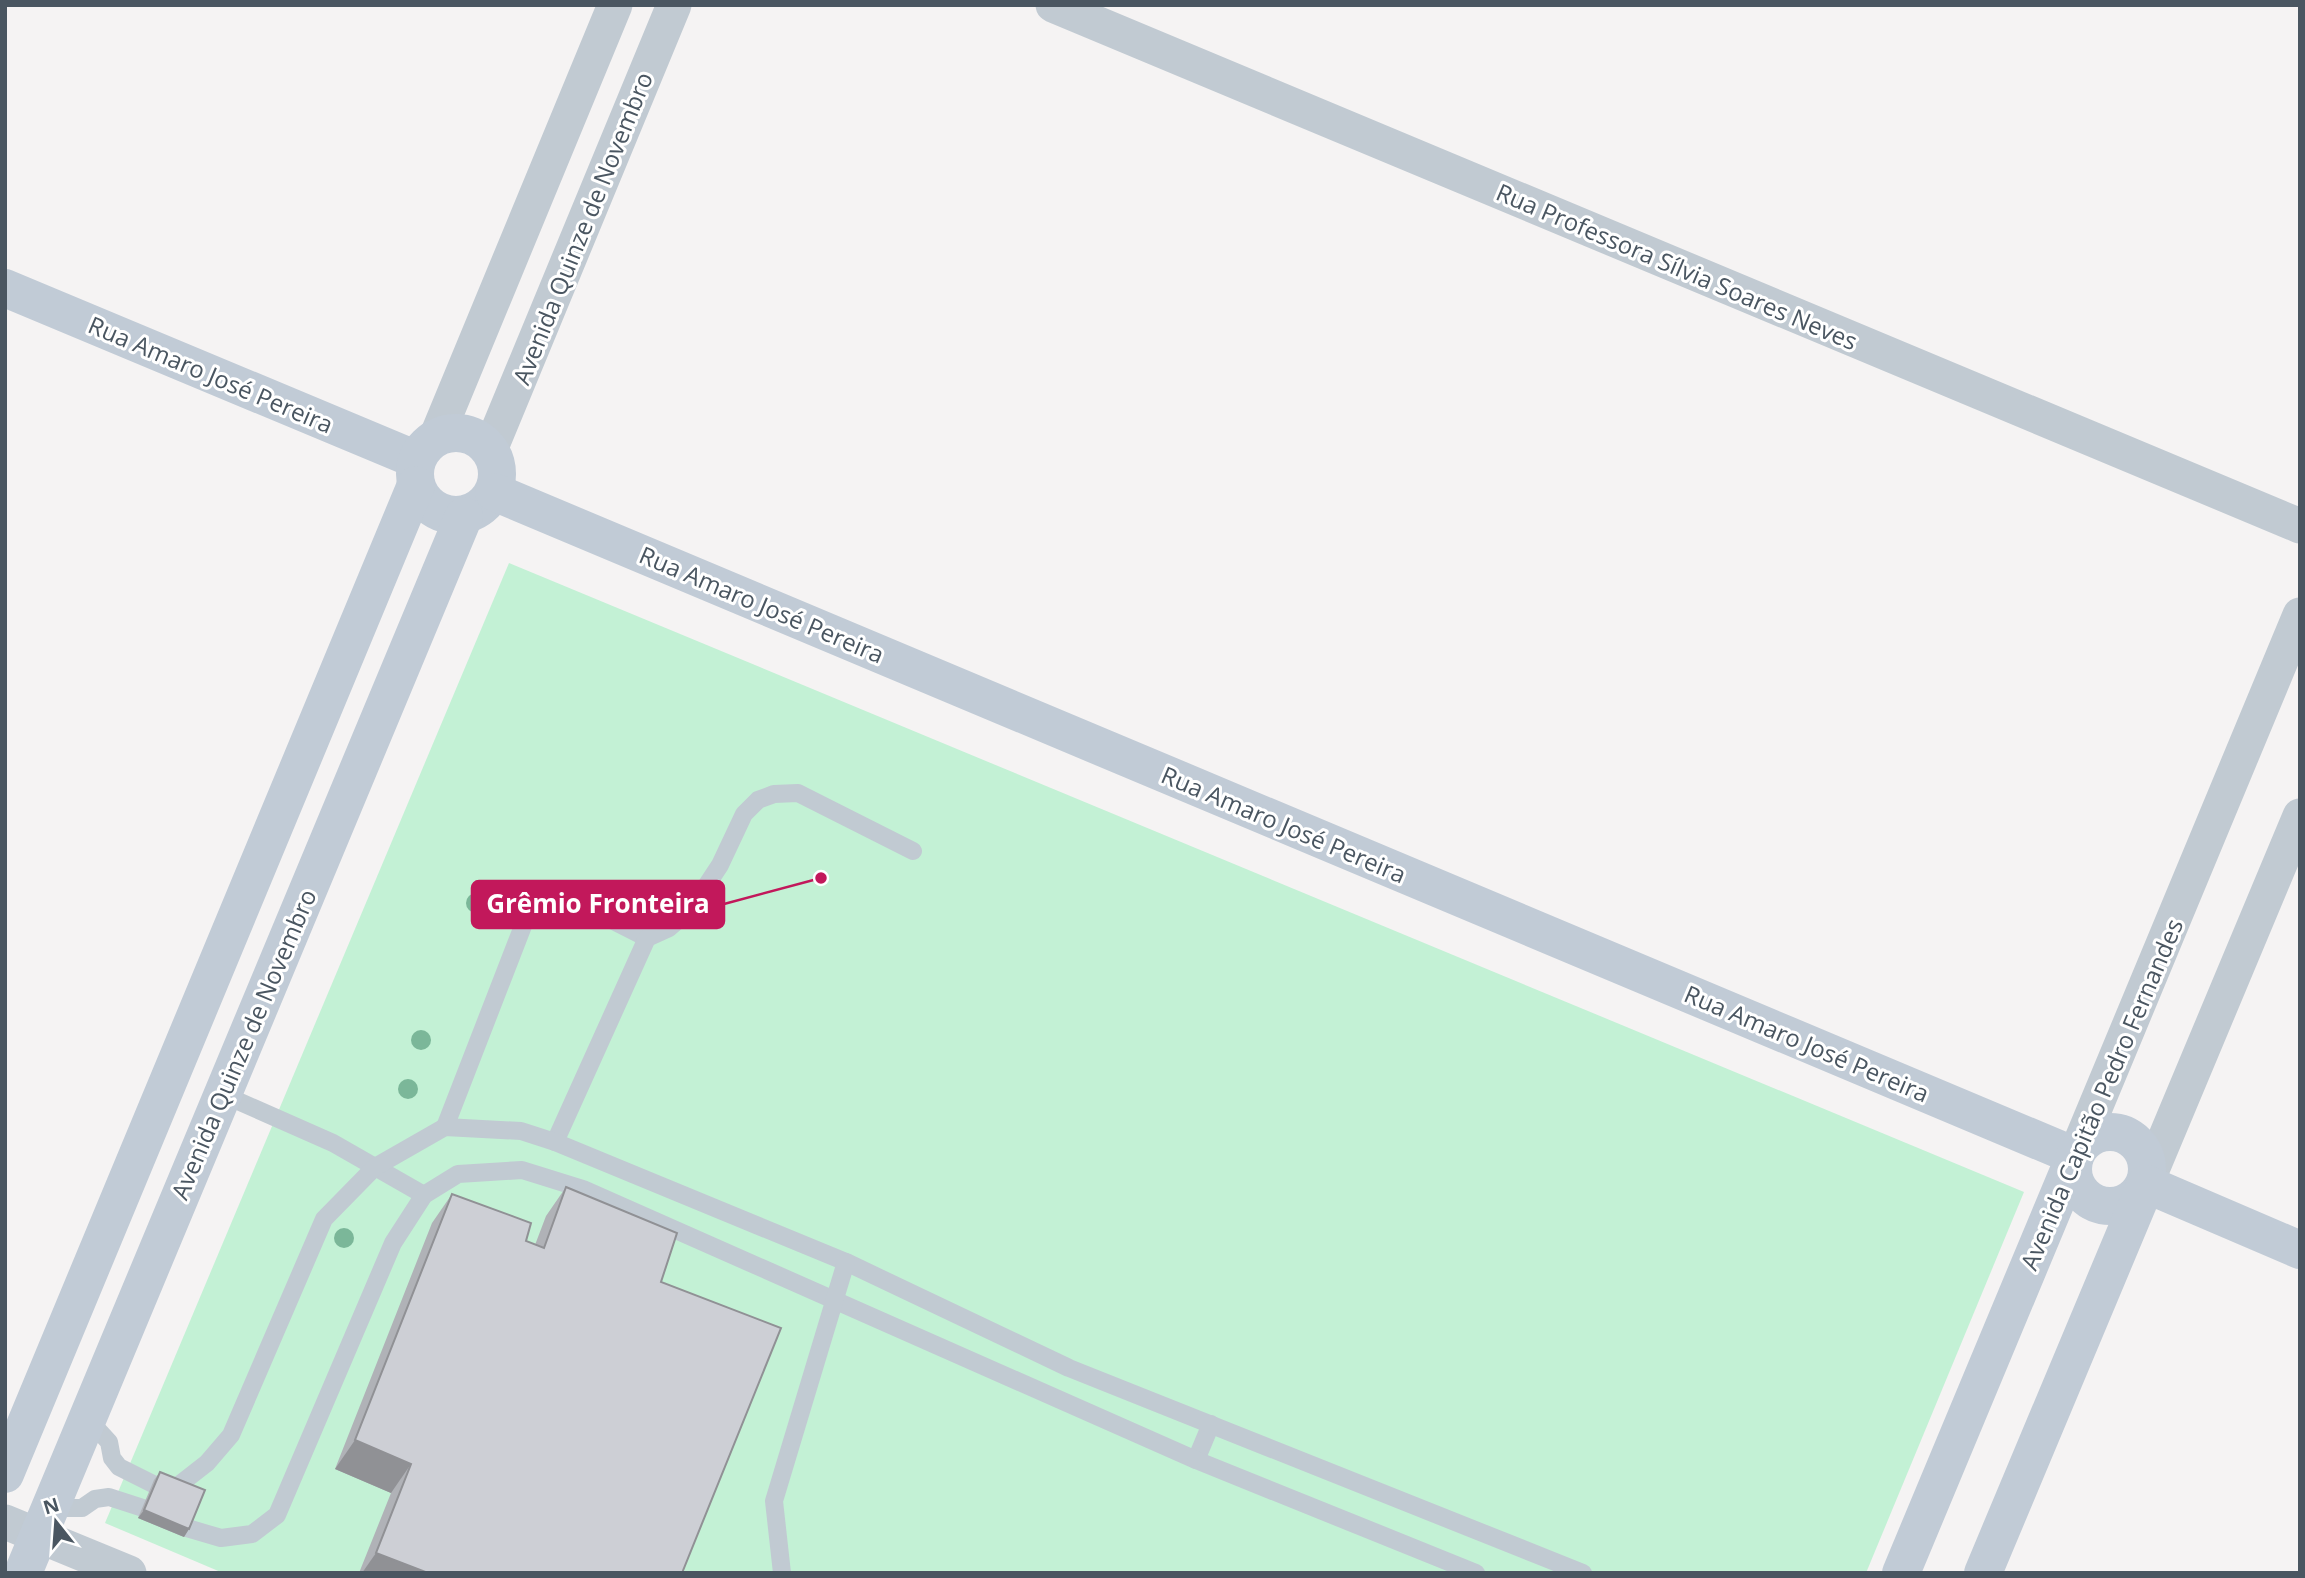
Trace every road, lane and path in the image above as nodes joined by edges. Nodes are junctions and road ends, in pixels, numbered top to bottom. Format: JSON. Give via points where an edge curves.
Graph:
{"nodes":[{"id":1,"x":615,"y":5,"type":"edge"},
{"id":2,"x":674,"y":5,"type":"edge"},
{"id":3,"x":1053,"y":5,"type":"edge"},
{"id":4,"x":5,"y":288,"type":"edge"},
{"id":5,"x":491,"y":450,"type":"junction"},
{"id":6,"x":423,"y":461,"type":"junction"},
{"id":7,"x":494,"y":492,"type":"junction"},
{"id":8,"x":464,"y":516,"type":"junction"},
{"id":9,"x":2300,"y":526,"type":"edge"},
{"id":10,"x":2300,"y":615,"type":"edge"},
{"id":11,"x":2300,"y":816,"type":"edge"},
{"id":12,"x":913,"y":851,"type":"dead end"},
{"id":13,"x":647,"y":938,"type":"junction"},
{"id":14,"x":222,"y":1094,"type":"junction"},
{"id":15,"x":445,"y":1126,"type":"junction"},
{"id":16,"x":555,"y":1142,"type":"junction"},
{"id":17,"x":2075,"y":1156,"type":"junction"},
{"id":18,"x":375,"y":1167,"type":"junction"},
{"id":19,"x":2146,"y":1184,"type":"junction"},
{"id":20,"x":424,"y":1195,"type":"junction"},
{"id":21,"x":2300,"y":1250,"type":"edge"},
{"id":22,"x":846,"y":1262,"type":"junction"},
{"id":23,"x":836,"y":1300,"type":"junction"},
{"id":24,"x":87,"y":1418,"type":"junction"},
{"id":25,"x":1211,"y":1424,"type":"junction"},
{"id":26,"x":1196,"y":1460,"type":"junction"},
{"id":27,"x":5,"y":1475,"type":"edge"},
{"id":28,"x":153,"y":1484,"type":"edge"},
{"id":29,"x":175,"y":1488,"type":"edge"},
{"id":30,"x":143,"y":1508,"type":"edge"},
{"id":31,"x":31,"y":1522,"type":"edge"},
{"id":32,"x":187,"y":1528,"type":"edge"},
{"id":33,"x":23,"y":1573,"type":"edge"},
{"id":34,"x":129,"y":1573,"type":"edge"},
{"id":35,"x":782,"y":1573,"type":"edge"},
{"id":36,"x":1476,"y":1573,"type":"edge"},
{"id":37,"x":1583,"y":1573,"type":"edge"},
{"id":38,"x":1901,"y":1573,"type":"edge"},
{"id":39,"x":1983,"y":1573,"type":"edge"}],
"edges":[{"from":1,"to":6,"type":"street"},
{"from":2,"to":5,"type":"street","name":"Avenida Quinze de Novembro"},
{"from":3,"to":9,"type":"street","name":"Rua Professora Sílvia Soares Neves"},
{"from":4,"to":6,"type":"street","name":"Rua Amaro José Pereira"},
{"from":5,"to":6,"type":"street","via":[[482,441],[447,433]]},
{"from":5,"to":7,"type":"street","via":[[498,470]]},
{"from":6,"to":8,"type":"street","via":[[429,506]]},
{"from":6,"to":27,"type":"street"},
{"from":7,"to":8,"type":"street","via":[[476,511]]},
{"from":7,"to":17,"type":"street","name":"Rua Amaro José Pereira"},
{"from":8,"to":14,"type":"street","name":"Avenida Quinze de Novembro"},
{"from":10,"to":17,"type":"street","name":"Avenida Capitão Pedro Fernandes"},
{"from":11,"to":19,"type":"street"},
{"from":12,"to":13,"type":"lane","via":[[798,793],[774,794],[758,800],[744,814],[720,865],[691,908],[669,928]]},
{"from":13,"to":15,"type":"lane","via":[[559,894],[534,905]]},
{"from":13,"to":16,"type":"lane"},
{"from":14,"to":18,"type":"lane","via":[[333,1143]]},
{"from":14,"to":24,"type":"street","name":"Avenida Quinze de Novembro"},
{"from":15,"to":16,"type":"lane","via":[[521,1131]]},
{"from":15,"to":18,"type":"lane"},
{"from":16,"to":22,"type":"lane"},
{"from":17,"to":19,"type":"street","via":[[2075,1181],[2081,1192],[2102,1205],[2127,1202]]},
{"from":17,"to":19,"type":"street","via":[[2081,1145],[2101,1133],[2124,1135],[2142,1150],[2147,1161]]},
{"from":17,"to":38,"type":"street","name":"Avenida Capitão Pedro Fernandes"},
{"from":18,"to":20,"type":"lane"},
{"from":18,"to":29,"type":"lane","via":[[324,1219],[230,1435],[207,1463]]},
{"from":19,"to":21,"type":"street"},
{"from":19,"to":39,"type":"street"},
{"from":20,"to":23,"type":"lane","via":[[458,1174],[522,1170],[583,1189]]},
{"from":20,"to":32,"type":"lane","via":[[393,1243],[277,1515],[252,1534],[221,1538]]},
{"from":22,"to":23,"type":"lane"},
{"from":22,"to":25,"type":"lane","via":[[1069,1368]]},
{"from":23,"to":26,"type":"lane"},
{"from":23,"to":35,"type":"lane","via":[[774,1501]]},
{"from":24,"to":28,"type":"lane","via":[[109,1442],[119,1467]]},
{"from":24,"to":31,"type":"street","name":"Avenida Quinze de Novembro"},
{"from":25,"to":26,"type":"lane"},
{"from":25,"to":37,"type":"lane"},
{"from":26,"to":36,"type":"lane"},
{"from":30,"to":31,"type":"lane","via":[[109,1497]]},
{"from":31,"to":33,"type":"street","name":"Avenida Quinze de Novembro"},
{"from":31,"to":34,"type":"street"}]}
